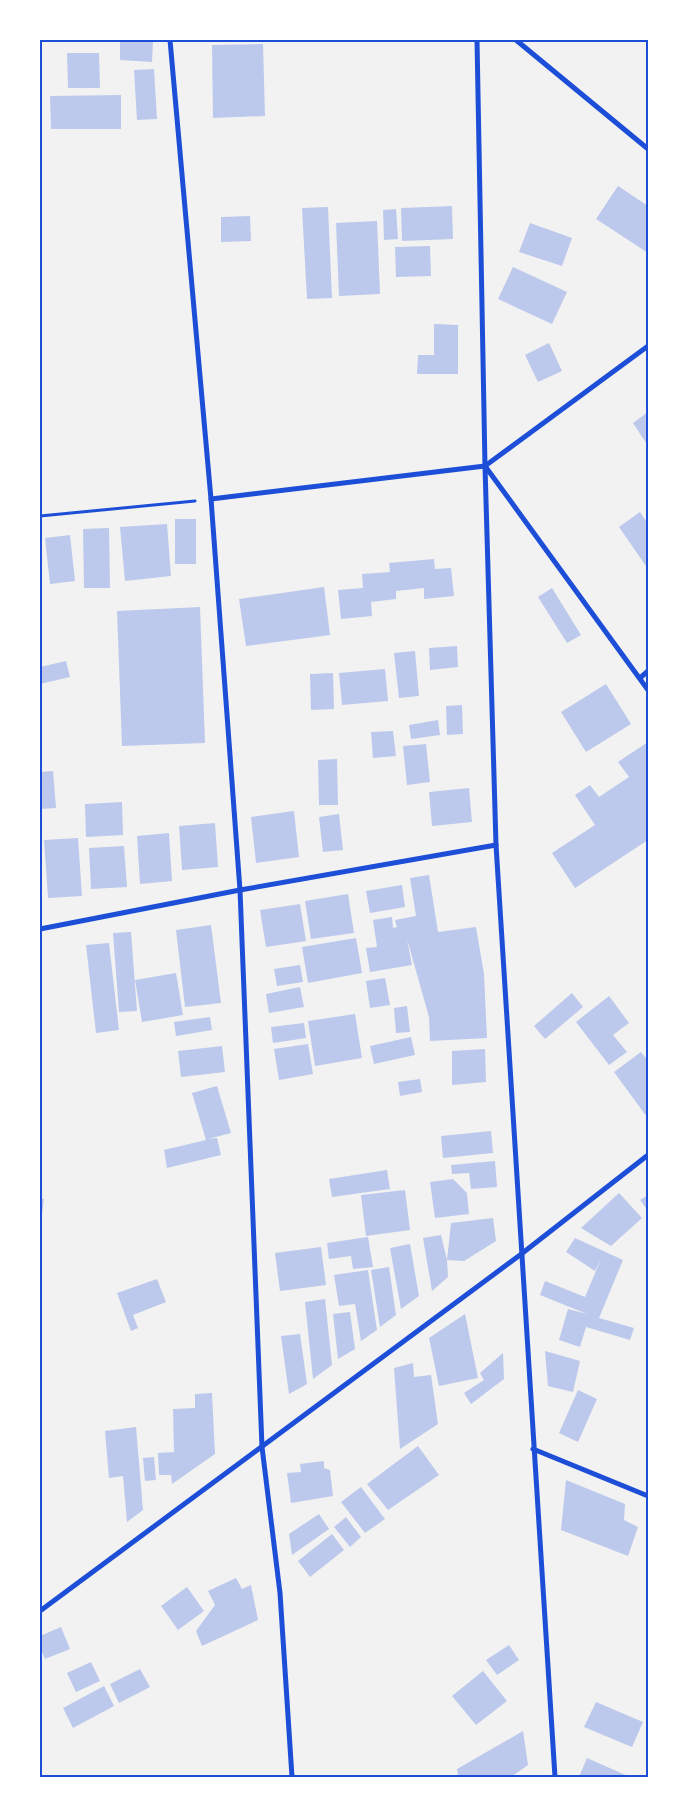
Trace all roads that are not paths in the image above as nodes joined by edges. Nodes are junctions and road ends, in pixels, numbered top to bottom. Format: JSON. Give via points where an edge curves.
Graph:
{"nodes":[{"id":1,"x":170,"y":40,"type":"edge"},
{"id":2,"x":477,"y":40,"type":"edge"},
{"id":3,"x":516,"y":40,"type":"edge"},
{"id":4,"x":648,"y":149,"type":"edge"},
{"id":5,"x":648,"y":346,"type":"edge"},
{"id":6,"x":485,"y":466,"type":"junction"},
{"id":7,"x":211,"y":499,"type":"junction"},
{"id":8,"x":648,"y":671,"type":"edge"},
{"id":9,"x":640,"y":678,"type":"junction"},
{"id":10,"x":648,"y":690,"type":"edge"},
{"id":11,"x":496,"y":845,"type":"junction"},
{"id":12,"x":240,"y":890,"type":"junction"},
{"id":13,"x":40,"y":930,"type":"edge"},
{"id":14,"x":648,"y":1155,"type":"edge"},
{"id":15,"x":520,"y":1255,"type":"junction"},
{"id":16,"x":262,"y":1447,"type":"junction"},
{"id":17,"x":533,"y":1449,"type":"junction"},
{"id":18,"x":648,"y":1496,"type":"edge"},
{"id":19,"x":40,"y":1611,"type":"edge"},
{"id":20,"x":292,"y":1777,"type":"edge"},
{"id":21,"x":555,"y":1777,"type":"edge"}],
"edges":[{"from":1,"to":7,"type":"street"},
{"from":2,"to":6,"type":"street"},
{"from":3,"to":4,"type":"street"},
{"from":5,"to":6,"type":"street"},
{"from":6,"to":7,"type":"street"},
{"from":6,"to":9,"type":"street"},
{"from":6,"to":11,"type":"street"},
{"from":7,"to":12,"type":"street"},
{"from":8,"to":9,"type":"street"},
{"from":9,"to":10,"type":"street"},
{"from":11,"to":12,"type":"street"},
{"from":11,"to":15,"type":"street"},
{"from":12,"to":13,"type":"street"},
{"from":12,"to":16,"type":"street"},
{"from":14,"to":15,"type":"street"},
{"from":15,"to":16,"type":"street"},
{"from":15,"to":17,"type":"street"},
{"from":16,"to":19,"type":"street"},
{"from":16,"to":20,"type":"street","via":[[280,1593]]},
{"from":17,"to":18,"type":"street"},
{"from":17,"to":21,"type":"street"}]}
